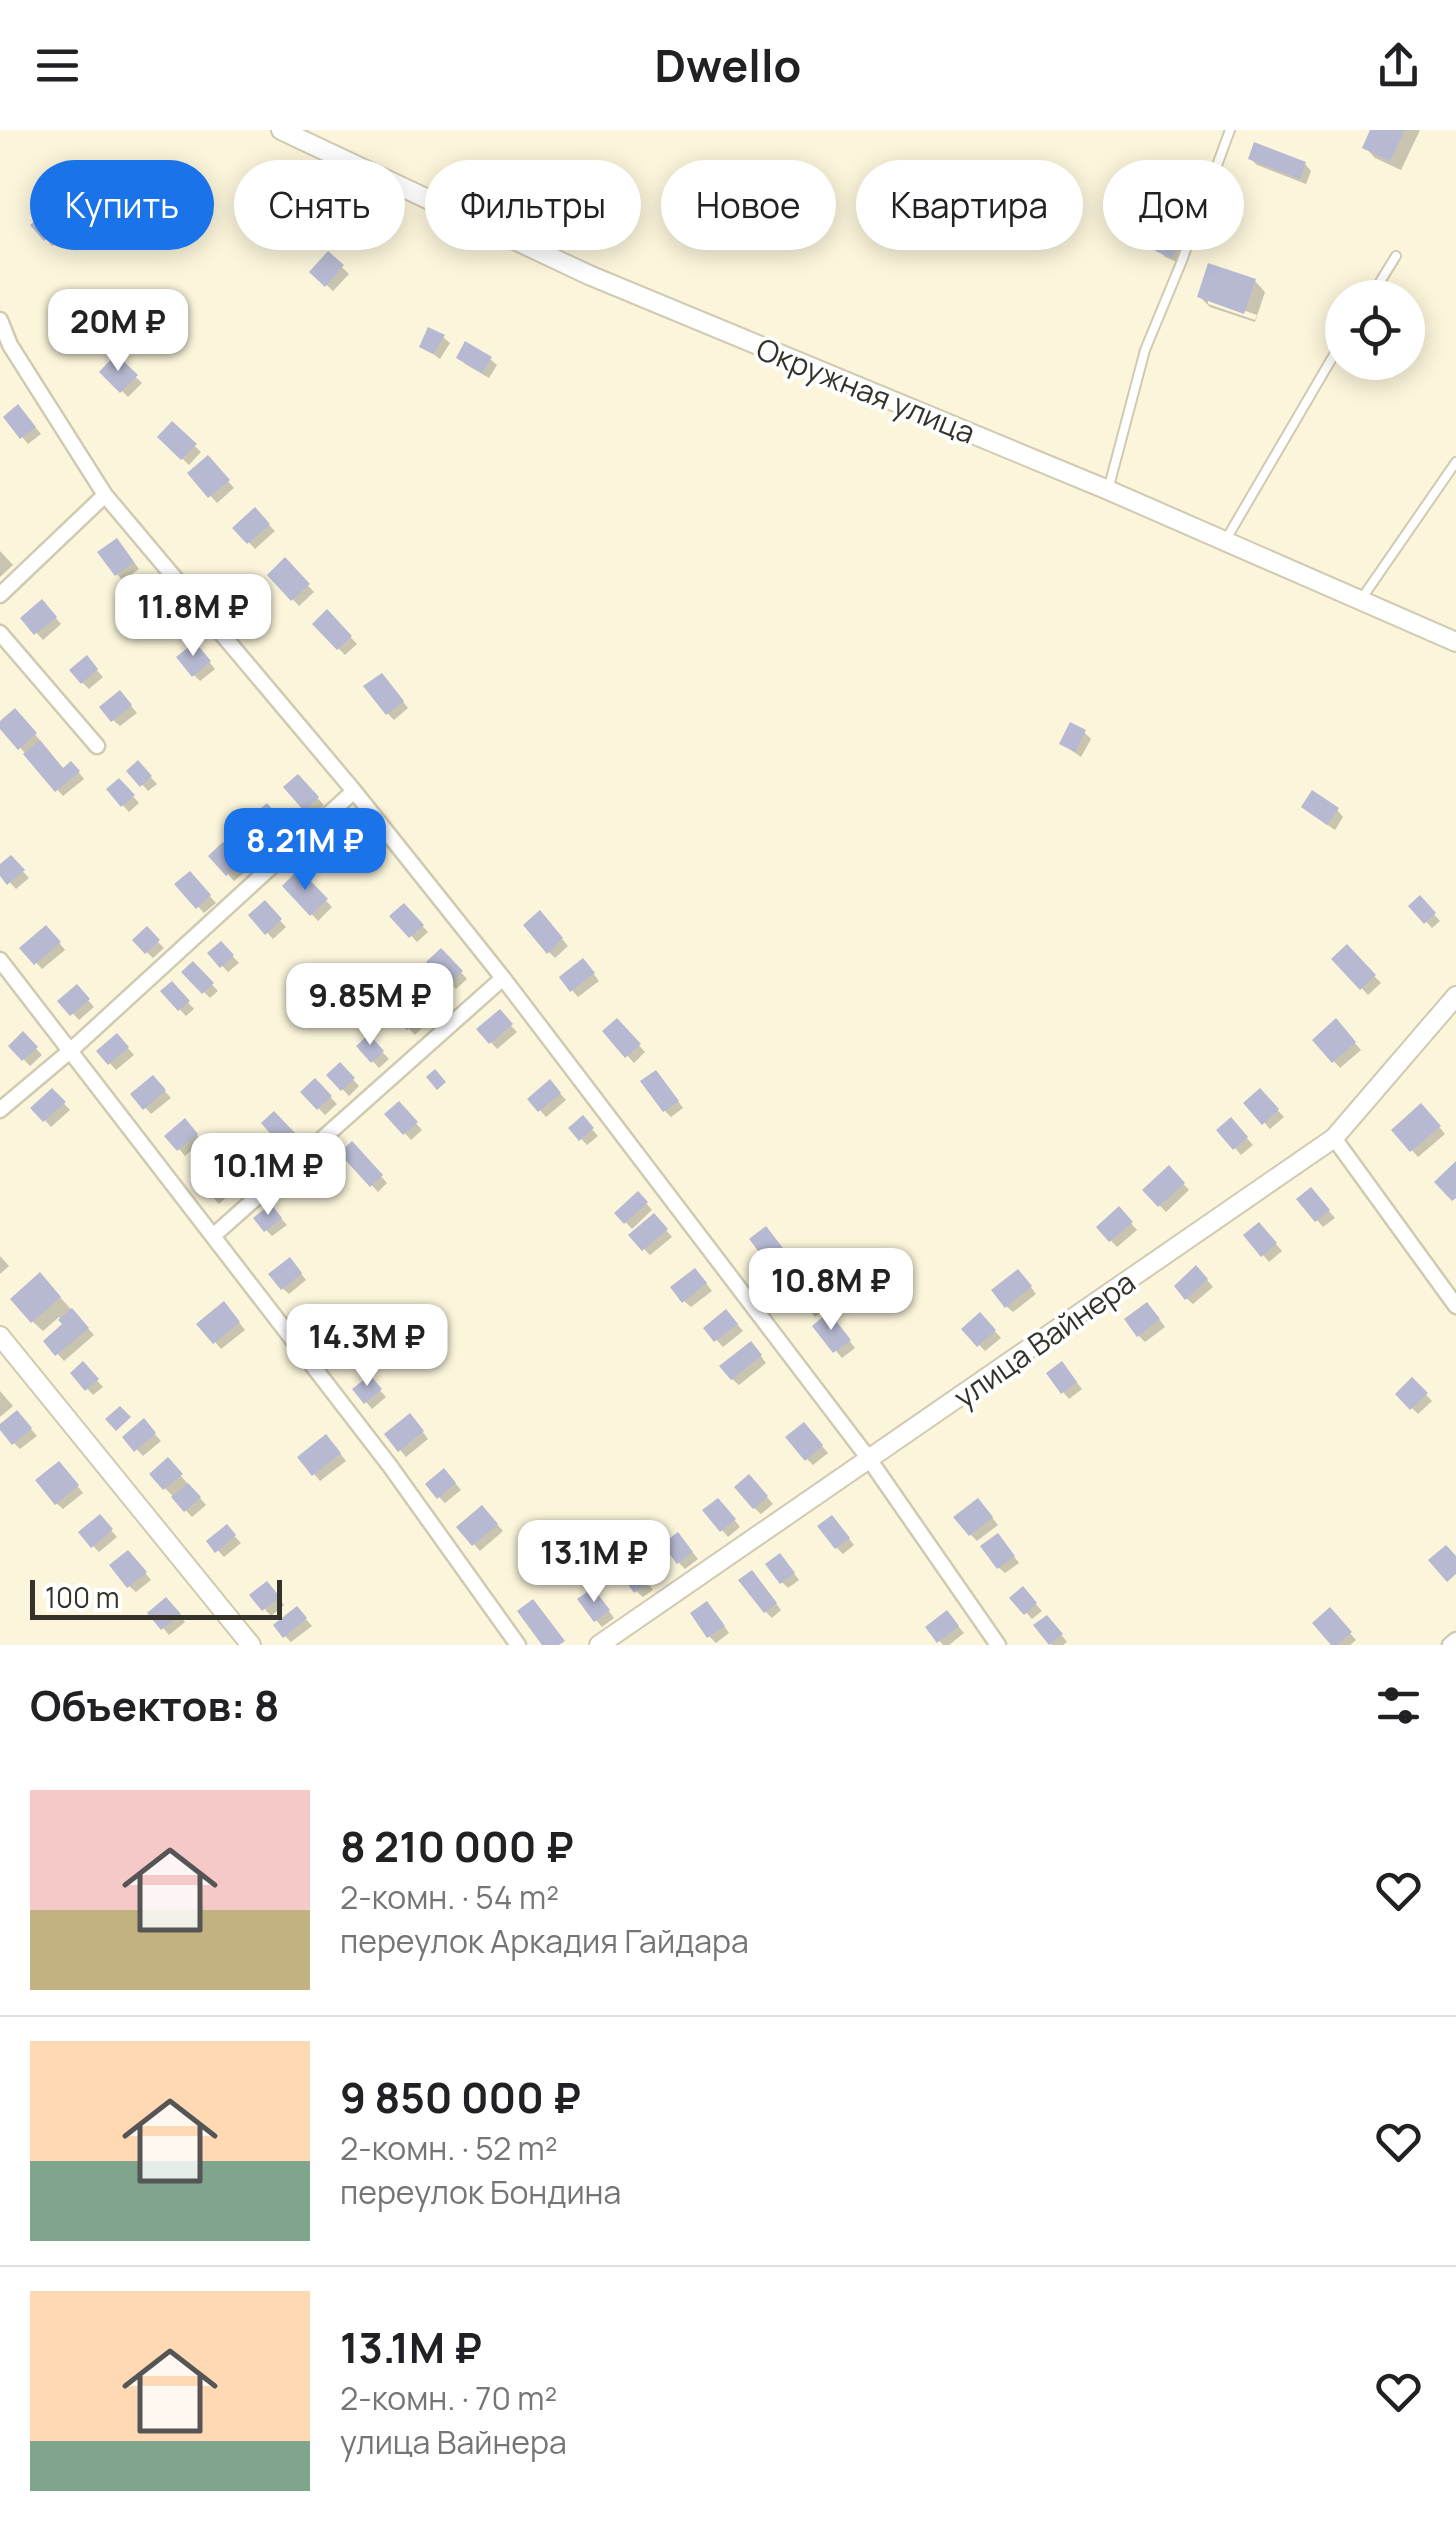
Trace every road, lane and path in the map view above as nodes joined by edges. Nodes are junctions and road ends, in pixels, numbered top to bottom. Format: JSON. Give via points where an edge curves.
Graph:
{"nodes":[{"id":1,"x":280,"y":130,"type":"edge"},
{"id":2,"x":1230,"y":130,"type":"edge"},
{"id":3,"x":1396,"y":256,"type":"dead end"},
{"id":4,"x":1381,"y":280,"type":"edge"},
{"id":5,"x":0,"y":320,"type":"edge"},
{"id":6,"x":1325,"y":370,"type":"edge"},
{"id":7,"x":1456,"y":462,"type":"edge"},
{"id":8,"x":1108,"y":490,"type":"junction"},
{"id":9,"x":105,"y":495,"type":"junction"},
{"id":10,"x":1226,"y":541,"type":"junction"},
{"id":11,"x":0,"y":595,"type":"edge"},
{"id":12,"x":1360,"y":600,"type":"junction"},
{"id":13,"x":0,"y":633,"type":"edge"},
{"id":14,"x":1456,"y":642,"type":"edge"},
{"id":15,"x":97,"y":746,"type":"dead end"},
{"id":16,"x":354,"y":791,"type":"junction"},
{"id":17,"x":0,"y":960,"type":"edge"},
{"id":18,"x":503,"y":978,"type":"junction"},
{"id":19,"x":1456,"y":996,"type":"edge"},
{"id":20,"x":70,"y":1052,"type":"junction"},
{"id":21,"x":0,"y":1110,"type":"edge"},
{"id":22,"x":1334,"y":1138,"type":"junction"},
{"id":23,"x":213,"y":1236,"type":"junction"},
{"id":24,"x":1456,"y":1306,"type":"edge"},
{"id":25,"x":0,"y":1336,"type":"edge"},
{"id":26,"x":869,"y":1459,"type":"junction"},
{"id":27,"x":250,"y":1645,"type":"edge"},
{"id":28,"x":518,"y":1645,"type":"edge"},
{"id":29,"x":599,"y":1645,"type":"edge"},
{"id":30,"x":998,"y":1645,"type":"edge"}],
"edges":[{"from":1,"to":8,"type":"street","name":"Окружная улица","via":[[589,275]]},
{"from":2,"to":8,"type":"lane","via":[[1145,350]]},
{"from":3,"to":4,"type":"lane"},
{"from":5,"to":9,"type":"street"},
{"from":6,"to":10,"type":"lane"},
{"from":7,"to":12,"type":"lane"},
{"from":8,"to":10,"type":"street","name":"Окружная улица"},
{"from":9,"to":11,"type":"street"},
{"from":9,"to":16,"type":"street"},
{"from":10,"to":12,"type":"street","name":"Окружная улица"},
{"from":12,"to":14,"type":"street","name":"Окружная улица"},
{"from":13,"to":15,"type":"street"},
{"from":16,"to":18,"type":"street"},
{"from":16,"to":20,"type":"street"},
{"from":17,"to":20,"type":"street"},
{"from":18,"to":23,"type":"street"},
{"from":18,"to":26,"type":"street"},
{"from":19,"to":22,"type":"street","name":"улица Вайнера"},
{"from":20,"to":21,"type":"street"},
{"from":20,"to":23,"type":"street"},
{"from":22,"to":24,"type":"street"},
{"from":22,"to":26,"type":"street","name":"улица Вайнера"},
{"from":23,"to":28,"type":"street"},
{"from":25,"to":27,"type":"street"},
{"from":26,"to":29,"type":"street","name":"улица Вайнера"},
{"from":26,"to":30,"type":"street"}]}
